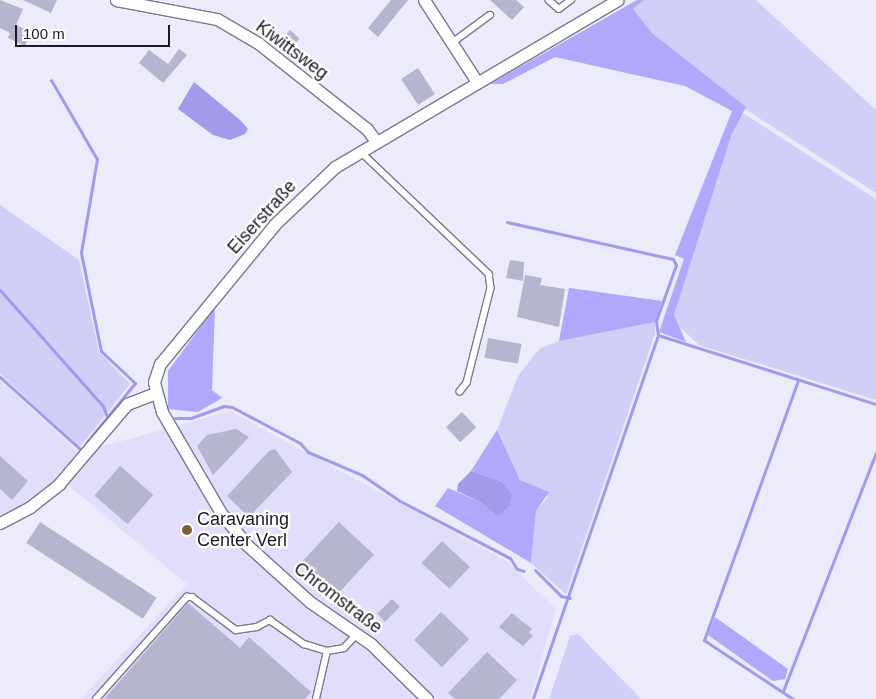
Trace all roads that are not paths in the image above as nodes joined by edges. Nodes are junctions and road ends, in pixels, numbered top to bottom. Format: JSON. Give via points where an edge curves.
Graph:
{"nodes":[{"id":1,"x":116,"y":0,"type":"edge"},
{"id":2,"x":424,"y":0,"type":"edge"},
{"id":3,"x":548,"y":0,"type":"edge"},
{"id":4,"x":571,"y":0,"type":"edge"},
{"id":5,"x":617,"y":0,"type":"edge"},
{"id":6,"x":490,"y":15,"type":"dead end"},
{"id":7,"x":452,"y":43,"type":"junction"},
{"id":8,"x":477,"y":82,"type":"junction"},
{"id":9,"x":375,"y":140,"type":"junction"},
{"id":10,"x":360,"y":150,"type":"junction"},
{"id":11,"x":460,"y":392,"type":"dead end"},
{"id":12,"x":155,"y":393,"type":"junction"},
{"id":13,"x":0,"y":523,"type":"edge"},
{"id":14,"x":357,"y":634,"type":"junction"},
{"id":15,"x":327,"y":651,"type":"junction"},
{"id":16,"x":96,"y":699,"type":"edge"},
{"id":17,"x":316,"y":699,"type":"edge"},
{"id":18,"x":427,"y":699,"type":"edge"}],
"edges":[{"from":1,"to":9,"type":"street","name":"Kiwittsweg","via":[[216,19],[258,43],[367,129]]},
{"from":2,"to":7,"type":"street"},
{"from":3,"to":4,"type":"lane","via":[[559,9]]},
{"from":5,"to":8,"type":"street","name":"Eiserstraße"},
{"from":6,"to":7,"type":"lane"},
{"from":7,"to":8,"type":"street"},
{"from":8,"to":9,"type":"street","name":"Eiserstraße"},
{"from":9,"to":10,"type":"street","name":"Eiserstraße"},
{"from":10,"to":11,"type":"lane","via":[[489,274],[491,288],[470,373]]},
{"from":10,"to":12,"type":"street","name":"Eiserstraße","via":[[307,191],[275,224],[160,364]]},
{"from":12,"to":13,"type":"street","via":[[127,404],[59,484],[30,507]]},
{"from":12,"to":14,"type":"street","name":"Chromstraße","via":[[205,487],[247,545],[310,602]]},
{"from":14,"to":15,"type":"lane","via":[[344,648]]},
{"from":14,"to":18,"type":"street","name":"Chromstraße"},
{"from":15,"to":16,"type":"lane","via":[[304,644],[270,620],[257,627],[236,630],[192,597],[187,597]]},
{"from":15,"to":17,"type":"lane"}]}
